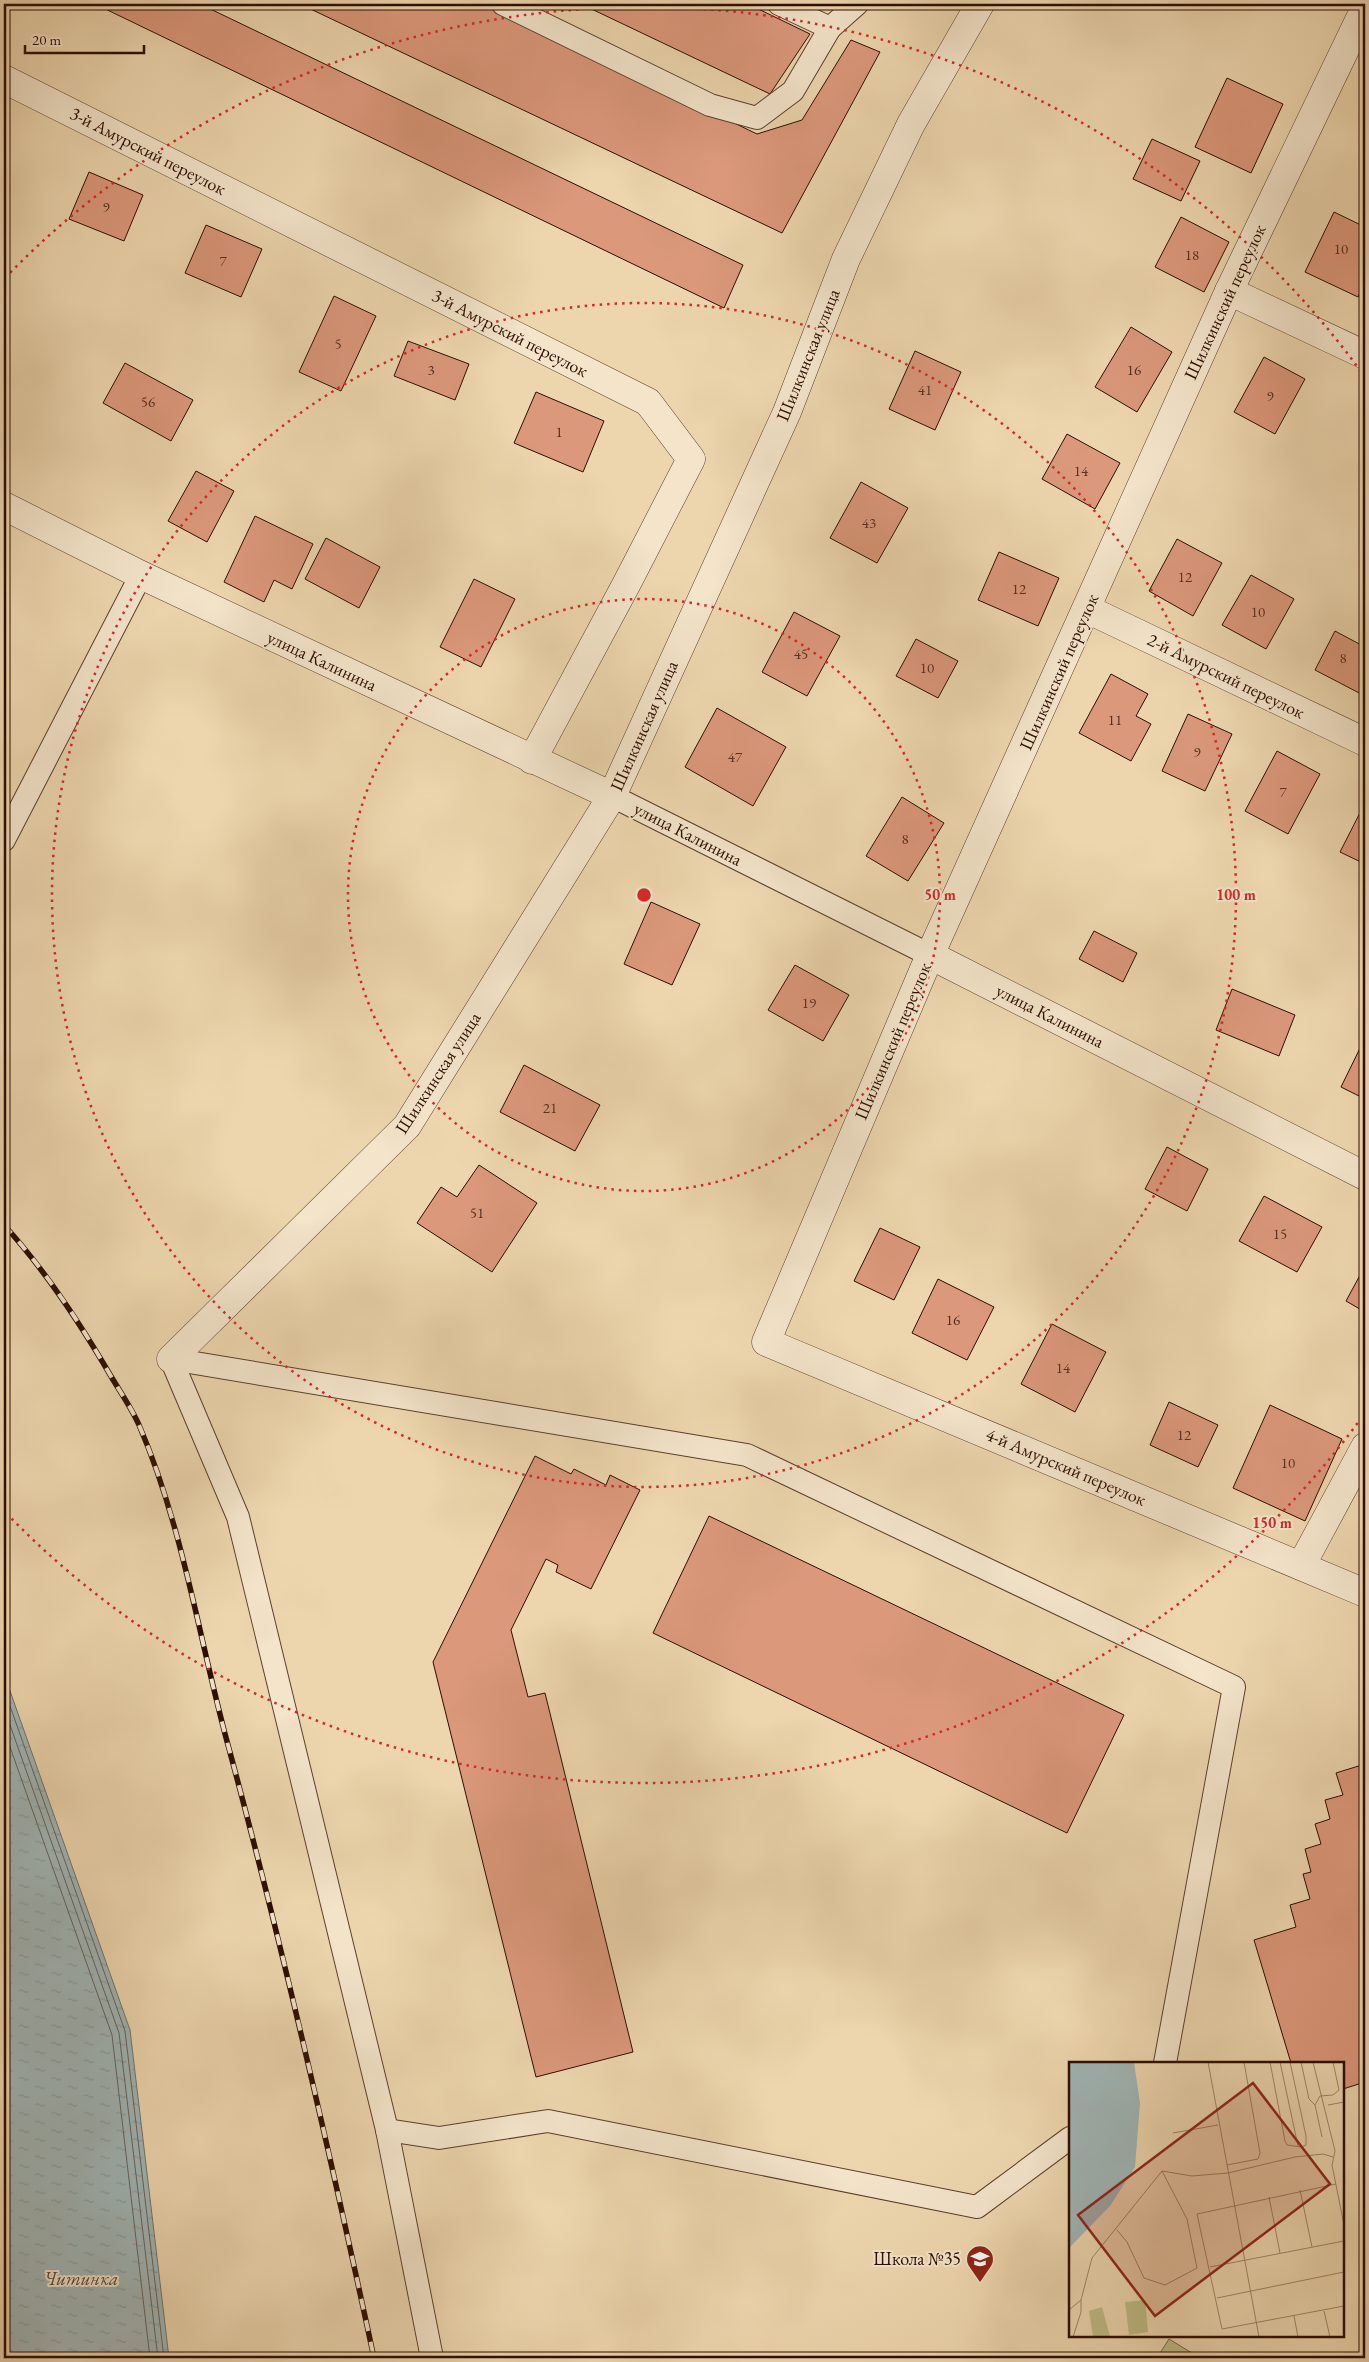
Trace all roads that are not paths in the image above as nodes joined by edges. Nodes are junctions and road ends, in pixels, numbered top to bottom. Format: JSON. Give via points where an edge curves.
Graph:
{"nodes":[{"id":1,"x":503,"y":4,"type":"edge"},
{"id":2,"x":779,"y":4,"type":"edge"},
{"id":3,"x":857,"y":4,"type":"edge"},
{"id":4,"x":980,"y":4,"type":"edge"},
{"id":5,"x":1365,"y":8,"type":"edge"},
{"id":6,"x":830,"y":28,"type":"junction"},
{"id":7,"x":4,"y":79,"type":"edge"},
{"id":8,"x":1229,"y":291,"type":"junction"},
{"id":9,"x":1365,"y":355,"type":"edge"},
{"id":10,"x":4,"y":506,"type":"edge"},
{"id":11,"x":141,"y":575,"type":"junction"},
{"id":12,"x":1087,"y":609,"type":"junction"},
{"id":13,"x":1365,"y":742,"type":"edge"},
{"id":14,"x":532,"y":760,"type":"junction"},
{"id":15,"x":612,"y":796,"type":"junction"},
{"id":16,"x":4,"y":840,"type":"edge"},
{"id":17,"x":930,"y":954,"type":"junction"},
{"id":18,"x":1365,"y":1176,"type":"edge"},
{"id":19,"x":766,"y":1342,"type":"joint"},
{"id":20,"x":171,"y":1359,"type":"junction"},
{"id":21,"x":1365,"y":1447,"type":"edge"},
{"id":22,"x":1301,"y":1566,"type":"junction"},
{"id":23,"x":1365,"y":1593,"type":"edge"},
{"id":24,"x":1166,"y":2062,"type":"edge"},
{"id":25,"x":387,"y":2130,"type":"junction"},
{"id":26,"x":1069,"y":2139,"type":"edge"},
{"id":27,"x":432,"y":2358,"type":"edge"}],
"edges":[{"from":1,"to":6,"type":"lane","via":[[710,106],[757,118],[793,91]]},
{"from":2,"to":6,"type":"lane"},
{"from":3,"to":6,"type":"lane"},
{"from":4,"to":15,"type":"street","name":"Шилкинская улица","via":[[911,124],[846,259],[786,412]]},
{"from":5,"to":8,"type":"street","name":"Шилкинский переулок"},
{"from":7,"to":14,"type":"street","name":"3-й Амурский переулок","via":[[648,402],[691,458]]},
{"from":8,"to":9,"type":"street"},
{"from":8,"to":12,"type":"street","name":"Шилкинский переулок"},
{"from":10,"to":11,"type":"street","name":"улица Калинина"},
{"from":11,"to":14,"type":"street","name":"улица Калинина"},
{"from":11,"to":16,"type":"lane"},
{"from":12,"to":13,"type":"street","name":"2-й Амурский переулок"},
{"from":12,"to":17,"type":"street","name":"Шилкинский переулок"},
{"from":14,"to":15,"type":"street","name":"улица Калинина"},
{"from":15,"to":17,"type":"lane","name":"улица Калинина"},
{"from":15,"to":20,"type":"street","name":"Шилкинская улица","via":[[407,1126]]},
{"from":17,"to":18,"type":"street","name":"улица Калинина"},
{"from":17,"to":19,"type":"street","name":"Шилкинский переулок"},
{"from":19,"to":22,"type":"street","name":"4-й Амурский переулок"},
{"from":20,"to":24,"type":"lane","via":[[747,1455],[1234,1687]]},
{"from":20,"to":25,"type":"lane","via":[[238,1517]]},
{"from":21,"to":22,"type":"street"},
{"from":22,"to":23,"type":"street","name":"4-й Амурский переулок"},
{"from":25,"to":26,"type":"lane","via":[[439,2138],[548,2120],[977,2207]]},
{"from":25,"to":27,"type":"lane"}]}
